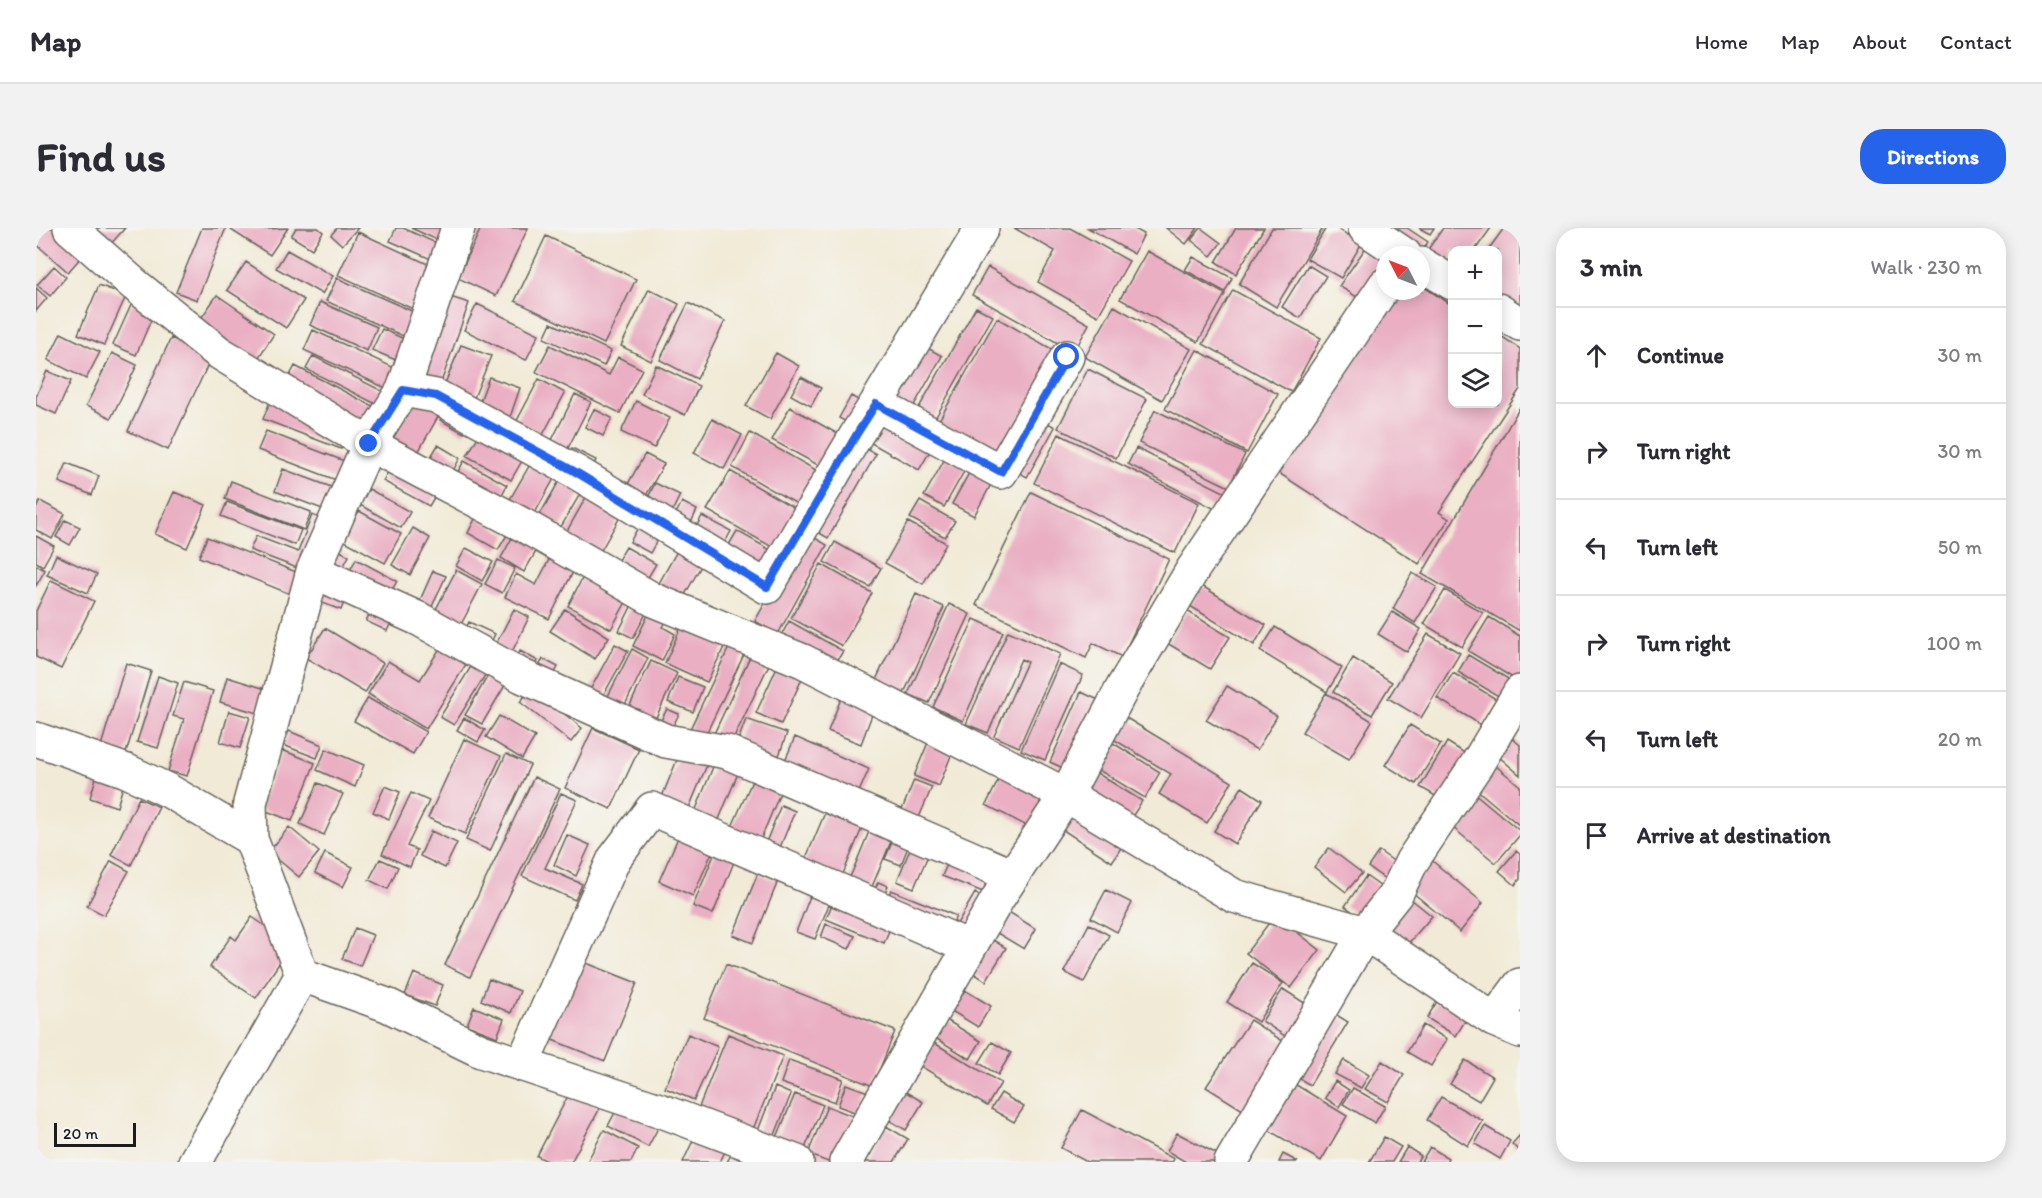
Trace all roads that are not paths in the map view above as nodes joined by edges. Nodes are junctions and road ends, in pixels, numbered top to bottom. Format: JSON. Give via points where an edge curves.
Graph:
{"nodes":[{"id":1,"x":70,"y":228,"type":"edge"},
{"id":2,"x":458,"y":228,"type":"edge"},
{"id":3,"x":982,"y":228,"type":"edge"},
{"id":4,"x":1365,"y":228,"type":"edge"},
{"id":5,"x":1392,"y":246,"type":"edge"},
{"id":6,"x":1430,"y":270,"type":"edge"},
{"id":7,"x":1448,"y":281,"type":"edge"},
{"id":8,"x":1376,"y":298,"type":"edge"},
{"id":9,"x":1502,"y":313,"type":"edge"},
{"id":10,"x":1520,"y":324,"type":"edge"},
{"id":11,"x":1067,"y":357,"type":"dead end"},
{"id":12,"x":403,"y":390,"type":"junction"},
{"id":13,"x":876,"y":404,"type":"junction"},
{"id":14,"x":369,"y":444,"type":"junction"},
{"id":15,"x":313,"y":571,"type":"junction"},
{"id":16,"x":1520,"y":692,"type":"edge"},
{"id":17,"x":36,"y":739,"type":"edge"},
{"id":18,"x":1066,"y":795,"type":"junction"},
{"id":19,"x":250,"y":839,"type":"junction"},
{"id":20,"x":1013,"y":876,"type":"junction"},
{"id":21,"x":1365,"y":933,"type":"junction"},
{"id":22,"x":969,"y":947,"type":"junction"},
{"id":23,"x":302,"y":975,"type":"junction"},
{"id":24,"x":1520,"y":985,"type":"edge"},
{"id":25,"x":1507,"y":1026,"type":"edge"},
{"id":26,"x":522,"y":1065,"type":"junction"},
{"id":27,"x":195,"y":1162,"type":"edge"},
{"id":28,"x":797,"y":1162,"type":"edge"},
{"id":29,"x":846,"y":1162,"type":"edge"},
{"id":30,"x":1231,"y":1162,"type":"edge"}],
"edges":[{"from":1,"to":14,"type":"street","via":[[218,352]]},
{"from":2,"to":12,"type":"street"},
{"from":3,"to":13,"type":"street"},
{"from":4,"to":5,"type":"street"},
{"from":6,"to":7,"type":"street"},
{"from":8,"to":18,"type":"street","via":[[1193,569],[1123,687]]},
{"from":9,"to":10,"type":"street"},
{"from":11,"to":13,"type":"street","via":[[1001,472]]},
{"from":12,"to":13,"type":"street","via":[[446,401],[574,471],[767,587]]},
{"from":12,"to":14,"type":"street"},
{"from":14,"to":15,"type":"street"},
{"from":14,"to":18,"type":"street","via":[[654,600],[803,661]]},
{"from":15,"to":19,"type":"street","via":[[250,803]]},
{"from":15,"to":20,"type":"street","via":[[419,619],[522,676],[666,741],[727,752]]},
{"from":16,"to":21,"type":"street","via":[[1395,894]]},
{"from":17,"to":19,"type":"street","via":[[127,771]]},
{"from":18,"to":20,"type":"street"},
{"from":18,"to":21,"type":"street","via":[[1234,896]]},
{"from":19,"to":23,"type":"street"},
{"from":20,"to":22,"type":"street"},
{"from":21,"to":25,"type":"street"},
{"from":21,"to":30,"type":"street"},
{"from":22,"to":26,"type":"street","via":[[652,809],[614,859]]},
{"from":22,"to":29,"type":"street"},
{"from":23,"to":26,"type":"street","via":[[387,1005],[481,1051]]},
{"from":23,"to":27,"type":"street"},
{"from":24,"to":25,"type":"street"},
{"from":26,"to":28,"type":"street","via":[[662,1111]]}]}
